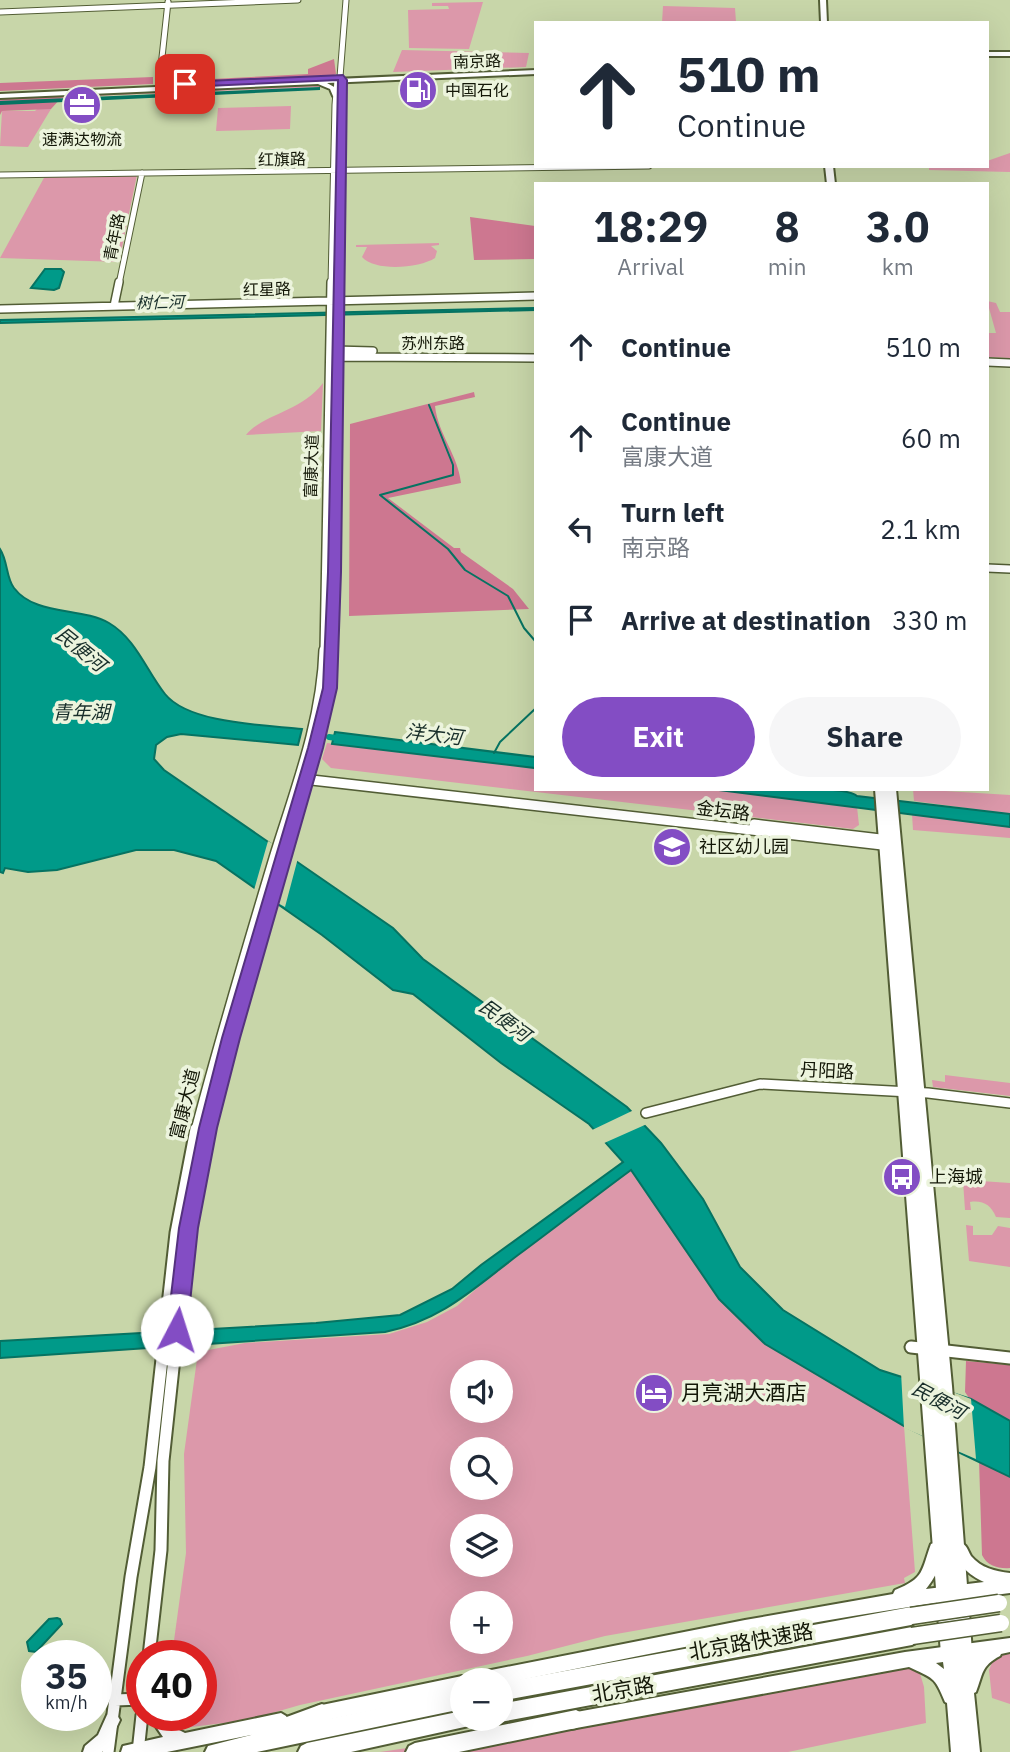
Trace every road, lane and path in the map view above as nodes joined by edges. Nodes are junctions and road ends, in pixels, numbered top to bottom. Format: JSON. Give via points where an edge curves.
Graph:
{"nodes":[{"id":1,"x":298,"y":0,"type":"edge"},
{"id":2,"x":346,"y":0,"type":"edge"},
{"id":3,"x":817,"y":0,"type":"edge"},
{"id":4,"x":823,"y":0,"type":"edge"},
{"id":5,"x":168,"y":3,"type":"edge"},
{"id":6,"x":0,"y":12,"type":"edge"},
{"id":7,"x":818,"y":21,"type":"edge"},
{"id":8,"x":824,"y":21,"type":"edge"},
{"id":9,"x":989,"y":55,"type":"edge"},
{"id":10,"x":1010,"y":55,"type":"edge"},
{"id":11,"x":534,"y":71,"type":"edge"},
{"id":12,"x":534,"y":71,"type":"edge"},
{"id":13,"x":340,"y":79,"type":"junction"},
{"id":14,"x":371,"y":79,"type":"junction"},
{"id":15,"x":304,"y":82,"type":"junction"},
{"id":16,"x":159,"y":86,"type":"junction"},
{"id":17,"x":0,"y":94,"type":"edge"},
{"id":18,"x":339,"y":96,"type":"junction"},
{"id":19,"x":534,"y":168,"type":"edge"},
{"id":20,"x":337,"y":171,"type":"junction"},
{"id":21,"x":142,"y":173,"type":"junction"},
{"id":22,"x":0,"y":175,"type":"edge"},
{"id":23,"x":534,"y":296,"type":"edge"},
{"id":24,"x":335,"y":301,"type":"junction"},
{"id":25,"x":114,"y":306,"type":"junction"},
{"id":26,"x":0,"y":309,"type":"edge"},
{"id":27,"x":338,"y":328,"type":"junction"},
{"id":28,"x":534,"y":352,"type":"edge"},
{"id":29,"x":335,"y":354,"type":"junction"},
{"id":30,"x":378,"y":354,"type":"junction"},
{"id":31,"x":534,"y":358,"type":"edge"},
{"id":32,"x":989,"y":364,"type":"edge"},
{"id":33,"x":1010,"y":365,"type":"edge"},
{"id":34,"x":335,"y":380,"type":"junction"},
{"id":35,"x":989,"y":568,"type":"edge"},
{"id":36,"x":1010,"y":569,"type":"edge"},
{"id":37,"x":303,"y":777,"type":"junction"},
{"id":38,"x":881,"y":791,"type":"edge"},
{"id":39,"x":890,"y":791,"type":"edge"},
{"id":40,"x":890,"y":843,"type":"junction"},
{"id":41,"x":912,"y":1092,"type":"junction"},
{"id":42,"x":1010,"y":1103,"type":"edge"},
{"id":43,"x":646,"y":1113,"type":"dead end"},
{"id":44,"x":911,"y":1347,"type":"dead end"},
{"id":45,"x":933,"y":1349,"type":"junction"},
{"id":46,"x":1010,"y":1358,"type":"edge"},
{"id":47,"x":167,"y":1374,"type":"junction"},
{"id":48,"x":947,"y":1524,"type":"junction"},
{"id":49,"x":1010,"y":1580,"type":"edge"},
{"id":50,"x":1010,"y":1586,"type":"edge"},
{"id":51,"x":952,"y":1592,"type":"junction"},
{"id":52,"x":1010,"y":1602,"type":"edge"},
{"id":53,"x":867,"y":1605,"type":"junction"},
{"id":54,"x":1010,"y":1622,"type":"edge"},
{"id":55,"x":151,"y":1640,"type":"edge"},
{"id":56,"x":1010,"y":1646,"type":"edge"},
{"id":57,"x":956,"y":1653,"type":"junction"},
{"id":58,"x":905,"y":1660,"type":"junction"},
{"id":59,"x":513,"y":1674,"type":"edge"},
{"id":60,"x":450,"y":1686,"type":"edge"},
{"id":61,"x":513,"y":1690,"type":"edge"},
{"id":62,"x":115,"y":1700,"type":"junction"},
{"id":63,"x":126,"y":1700,"type":"edge"},
{"id":64,"x":450,"y":1702,"type":"edge"},
{"id":65,"x":513,"y":1711,"type":"edge"},
{"id":66,"x":322,"y":1713,"type":"junction"},
{"id":67,"x":962,"y":1715,"type":"junction"},
{"id":68,"x":576,"y":1719,"type":"junction"},
{"id":69,"x":112,"y":1720,"type":"edge"},
{"id":70,"x":450,"y":1723,"type":"edge"},
{"id":71,"x":107,"y":1731,"type":"edge"},
{"id":72,"x":111,"y":1731,"type":"edge"},
{"id":73,"x":139,"y":1731,"type":"edge"},
{"id":74,"x":165,"y":1731,"type":"edge"},
{"id":75,"x":186,"y":1740,"type":"junction"},
{"id":76,"x":135,"y":1751,"type":"edge"},
{"id":77,"x":91,"y":1752,"type":"edge"},
{"id":78,"x":108,"y":1752,"type":"edge"},
{"id":79,"x":212,"y":1752,"type":"edge"},
{"id":80,"x":307,"y":1752,"type":"edge"},
{"id":81,"x":415,"y":1752,"type":"edge"},
{"id":82,"x":454,"y":1752,"type":"edge"},
{"id":83,"x":959,"y":1752,"type":"edge"},
{"id":84,"x":972,"y":1752,"type":"edge"}],
"edges":[{"from":1,"to":5,"type":"street"},
{"from":2,"to":13,"type":"street","name":"富康大道"},
{"from":3,"to":7,"type":"highway"},
{"from":4,"to":8,"type":"highway"},
{"from":5,"to":6,"type":"street"},
{"from":5,"to":16,"type":"street"},
{"from":9,"to":10,"type":"main road"},
{"from":11,"to":13,"type":"main road","name":"南京路"},
{"from":12,"to":14,"type":"main road","name":"南京路"},
{"from":13,"to":14,"type":"main road","name":"南京路"},
{"from":13,"to":15,"type":"main road","name":"南京路"},
{"from":13,"to":16,"type":"main road","name":"南京路"},
{"from":13,"to":18,"type":"street","name":"富康大道"},
{"from":14,"to":18,"type":"main road","via":[[349,84]]},
{"from":15,"to":17,"type":"main road","name":"南京路"},
{"from":15,"to":18,"type":"main road","via":[[328,84]]},
{"from":16,"to":17,"type":"main road","name":"南京路"},
{"from":18,"to":20,"type":"street","name":"富康大道"},
{"from":19,"to":20,"type":"street","name":"红旗路"},
{"from":20,"to":21,"type":"street","name":"红旗路"},
{"from":20,"to":24,"type":"street","name":"富康大道"},
{"from":21,"to":22,"type":"street","name":"红旗路"},
{"from":21,"to":25,"type":"street","name":"青年路"},
{"from":23,"to":24,"type":"street","name":"红星路"},
{"from":24,"to":25,"type":"street","name":"红星路"},
{"from":24,"to":27,"type":"street","name":"富康大道"},
{"from":24,"to":29,"type":"street","name":"富康大道"},
{"from":25,"to":26,"type":"street","name":"红星路"},
{"from":27,"to":29,"type":"street","name":"富康大道"},
{"from":27,"to":30,"type":"street","via":[[350,345]]},
{"from":28,"to":30,"type":"street","name":"苏州东路"},
{"from":29,"to":30,"type":"street","name":"苏州东路"},
{"from":29,"to":34,"type":"street","name":"富康大道"},
{"from":30,"to":31,"type":"street","name":"苏州东路"},
{"from":30,"to":34,"type":"street","via":[[356,360]]},
{"from":32,"to":33,"type":"street"},
{"from":34,"to":37,"type":"street","name":"富康大道","via":[[330,688]]},
{"from":35,"to":36,"type":"street"},
{"from":37,"to":40,"type":"street","name":"金坛路"},
{"from":37,"to":47,"type":"street","name":"富康大道","via":[[267,895],[208,1128]]},
{"from":38,"to":40,"type":"highway"},
{"from":39,"to":40,"type":"highway"},
{"from":40,"to":41,"type":"highway"},
{"from":41,"to":42,"type":"street","name":"丹阳路"},
{"from":41,"to":43,"type":"street","name":"丹阳路","via":[[760,1083]]},
{"from":41,"to":45,"type":"highway"},
{"from":44,"to":45,"type":"street"},
{"from":45,"to":46,"type":"street"},
{"from":45,"to":48,"type":"highway"},
{"from":47,"to":55,"type":"street","via":[[161,1550]]},
{"from":47,"to":62,"type":"street"},
{"from":48,"to":49,"type":"main road","via":[[969,1565],[989,1578]]},
{"from":48,"to":51,"type":"highway"},
{"from":48,"to":53,"type":"main road","via":[[921,1586]]},
{"from":50,"to":51,"type":"main road","name":"北京路"},
{"from":51,"to":53,"type":"main road","name":"北京路"},
{"from":51,"to":57,"type":"highway"},
{"from":52,"to":61,"type":"highway","name":"北京路快速路","bridge":true},
{"from":53,"to":59,"type":"main road","name":"北京路"},
{"from":54,"to":65,"type":"highway","name":"北京路快速路","bridge":true,"via":[[898,1638]]},
{"from":56,"to":57,"type":"main road","name":"北京路"},
{"from":56,"to":67,"type":"main road","via":[[985,1655],[976,1664]]},
{"from":57,"to":58,"type":"main road","name":"北京路"},
{"from":57,"to":67,"type":"main road"},
{"from":58,"to":67,"type":"main road","via":[[939,1673]]},
{"from":58,"to":68,"type":"main road","name":"北京路"},
{"from":60,"to":66,"type":"main road"},
{"from":62,"to":63,"type":"street"},
{"from":62,"to":69,"type":"street"},
{"from":64,"to":79,"type":"highway"},
{"from":66,"to":75,"type":"main road"},
{"from":66,"to":79,"type":"highway"},
{"from":67,"to":83,"type":"main road"},
{"from":67,"to":84,"type":"main road"},
{"from":68,"to":81,"type":"highway"},
{"from":68,"to":82,"type":"main road","name":"北京路"},
{"from":70,"to":80,"type":"highway"},
{"from":71,"to":77,"type":"main road"},
{"from":72,"to":78,"type":"street"},
{"from":73,"to":76,"type":"street"},
{"from":74,"to":75,"type":"main road"},
{"from":75,"to":76,"type":"main road"}]}
